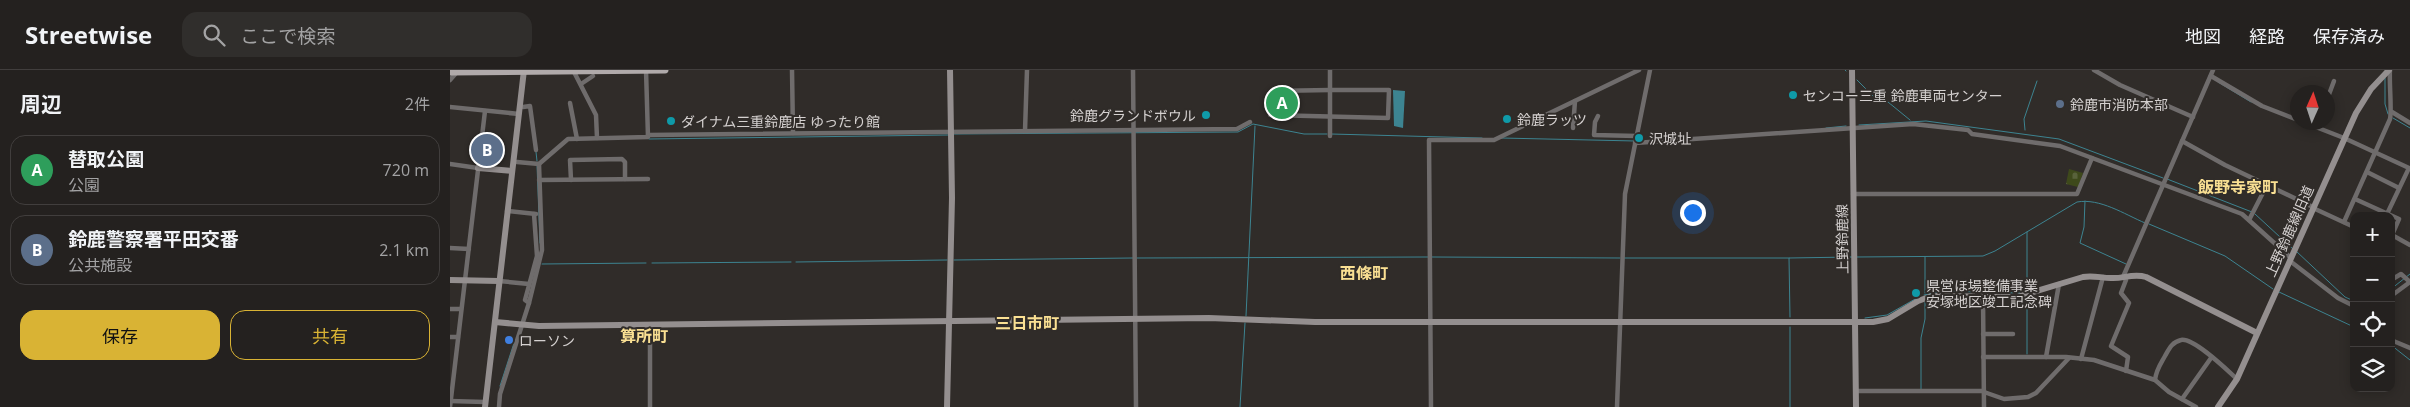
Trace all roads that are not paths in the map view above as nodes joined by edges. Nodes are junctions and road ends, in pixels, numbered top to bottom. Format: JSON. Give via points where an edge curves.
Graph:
{"nodes":[{"id":1,"x":524,"y":70,"type":"edge"},
{"id":2,"x":573,"y":70,"type":"edge"},
{"id":3,"x":646,"y":70,"type":"edge"},
{"id":4,"x":665,"y":70,"type":"edge"},
{"id":5,"x":792,"y":70,"type":"edge"},
{"id":6,"x":950,"y":70,"type":"edge"},
{"id":7,"x":1027,"y":70,"type":"edge"},
{"id":8,"x":1133,"y":70,"type":"edge"},
{"id":9,"x":1330,"y":70,"type":"edge"},
{"id":10,"x":1639,"y":70,"type":"edge"},
{"id":11,"x":1650,"y":70,"type":"edge"},
{"id":12,"x":1852,"y":70,"type":"edge"},
{"id":13,"x":2094,"y":70,"type":"edge"},
{"id":14,"x":2213,"y":70,"type":"edge"},
{"id":15,"x":455,"y":71,"type":"edge"},
{"id":16,"x":596,"y":72,"type":"edge"},
{"id":17,"x":2388,"y":72,"type":"edge"},
{"id":18,"x":2211,"y":76,"type":"junction"},
{"id":19,"x":450,"y":80,"type":"edge"},
{"id":20,"x":2334,"y":81,"type":"dead end"},
{"id":21,"x":581,"y":84,"type":"junction"},
{"id":22,"x":2332,"y":85,"type":"edge"},
{"id":23,"x":1330,"y":90,"type":"junction"},
{"id":24,"x":1575,"y":102,"type":"junction"},
{"id":25,"x":570,"y":103,"type":"dead end"},
{"id":26,"x":523,"y":107,"type":"dead end"},
{"id":27,"x":450,"y":108,"type":"edge"},
{"id":28,"x":485,"y":111,"type":"junction"},
{"id":29,"x":519,"y":114,"type":"junction"},
{"id":30,"x":2391,"y":115,"type":"junction"},
{"id":31,"x":1598,"y":116,"type":"dead end"},
{"id":32,"x":1330,"y":117,"type":"junction"},
{"id":33,"x":2193,"y":117,"type":"junction"},
{"id":34,"x":2290,"y":117,"type":"edge"},
{"id":35,"x":1250,"y":122,"type":"dead end"},
{"id":36,"x":2410,"y":123,"type":"edge"},
{"id":37,"x":1573,"y":128,"type":"dead end"},
{"id":38,"x":1853,"y":128,"type":"junction"},
{"id":39,"x":2327,"y":130,"type":"edge"},
{"id":40,"x":1025,"y":131,"type":"junction"},
{"id":41,"x":1133,"y":132,"type":"junction"},
{"id":42,"x":792,"y":133,"type":"junction"},
{"id":43,"x":951,"y":134,"type":"junction"},
{"id":44,"x":1330,"y":134,"type":"dead end"},
{"id":45,"x":648,"y":135,"type":"junction"},
{"id":46,"x":597,"y":138,"type":"junction"},
{"id":47,"x":2344,"y":138,"type":"junction"},
{"id":48,"x":577,"y":139,"type":"junction"},
{"id":49,"x":1636,"y":140,"type":"junction"},
{"id":50,"x":2182,"y":141,"type":"junction"},
{"id":51,"x":536,"y":150,"type":"dead end"},
{"id":52,"x":2376,"y":154,"type":"junction"},
{"id":53,"x":2092,"y":158,"type":"junction"},
{"id":54,"x":517,"y":162,"type":"dead end"},
{"id":55,"x":450,"y":164,"type":"edge"},
{"id":56,"x":537,"y":164,"type":"junction"},
{"id":57,"x":478,"y":168,"type":"junction"},
{"id":58,"x":512,"y":171,"type":"junction"},
{"id":59,"x":2368,"y":172,"type":"junction"},
{"id":60,"x":625,"y":179,"type":"junction"},
{"id":61,"x":648,"y":179,"type":"dead end"},
{"id":62,"x":539,"y":180,"type":"junction"},
{"id":63,"x":571,"y":180,"type":"junction"},
{"id":64,"x":2165,"y":181,"type":"junction"},
{"id":65,"x":2267,"y":185,"type":"junction"},
{"id":66,"x":2400,"y":188,"type":"junction"},
{"id":67,"x":1853,"y":194,"type":"junction"},
{"id":68,"x":2355,"y":198,"type":"junction"},
{"id":69,"x":2313,"y":208,"type":"junction"},
{"id":70,"x":507,"y":211,"type":"junction"},
{"id":71,"x":2383,"y":212,"type":"edge"},
{"id":72,"x":2388,"y":212,"type":"edge"},
{"id":73,"x":537,"y":214,"type":"junction"},
{"id":74,"x":2395,"y":217,"type":"edge"},
{"id":75,"x":2250,"y":218,"type":"junction"},
{"id":76,"x":2344,"y":222,"type":"junction"},
{"id":77,"x":2350,"y":224,"type":"edge"},
{"id":78,"x":2395,"y":228,"type":"edge"},
{"id":79,"x":2395,"y":237,"type":"edge"},
{"id":80,"x":2410,"y":245,"type":"edge"},
{"id":81,"x":450,"y":248,"type":"edge"},
{"id":82,"x":469,"y":249,"type":"junction"},
{"id":83,"x":2291,"y":258,"type":"junction"},
{"id":84,"x":2103,"y":277,"type":"junction"},
{"id":85,"x":2124,"y":277,"type":"junction"},
{"id":86,"x":2395,"y":278,"type":"edge"},
{"id":87,"x":450,"y":280,"type":"edge"},
{"id":88,"x":465,"y":280,"type":"junction"},
{"id":89,"x":499,"y":281,"type":"junction"},
{"id":90,"x":2409,"y":281,"type":"edge"},
{"id":91,"x":529,"y":284,"type":"junction"},
{"id":92,"x":2060,"y":284,"type":"junction"},
{"id":93,"x":2403,"y":288,"type":"junction"},
{"id":94,"x":2410,"y":290,"type":"edge"},
{"id":95,"x":2395,"y":293,"type":"edge"},
{"id":96,"x":1982,"y":296,"type":"junction"},
{"id":97,"x":527,"y":303,"type":"junction"},
{"id":98,"x":2350,"y":304,"type":"edge"},
{"id":99,"x":450,"y":308,"type":"edge"},
{"id":100,"x":461,"y":309,"type":"junction"},
{"id":101,"x":1135,"y":319,"type":"junction"},
{"id":102,"x":495,"y":322,"type":"junction"},
{"id":103,"x":949,"y":322,"type":"junction"},
{"id":104,"x":1431,"y":322,"type":"junction"},
{"id":105,"x":1620,"y":322,"type":"junction"},
{"id":106,"x":1855,"y":322,"type":"junction"},
{"id":107,"x":522,"y":325,"type":"junction"},
{"id":108,"x":650,"y":325,"type":"junction"},
{"id":109,"x":2258,"y":333,"type":"junction"},
{"id":110,"x":1983,"y":334,"type":"junction"},
{"id":111,"x":2013,"y":334,"type":"dead end"},
{"id":112,"x":450,"y":337,"type":"edge"},
{"id":113,"x":458,"y":338,"type":"junction"},
{"id":114,"x":2395,"y":342,"type":"edge"},
{"id":115,"x":2410,"y":348,"type":"edge"},
{"id":116,"x":1983,"y":357,"type":"junction"},
{"id":117,"x":2046,"y":357,"type":"junction"},
{"id":118,"x":2069,"y":358,"type":"junction"},
{"id":119,"x":2211,"y":358,"type":"junction"},
{"id":120,"x":2081,"y":359,"type":"junction"},
{"id":121,"x":452,"y":368,"type":"edge"},
{"id":122,"x":2126,"y":371,"type":"junction"},
{"id":123,"x":2237,"y":379,"type":"junction"},
{"id":124,"x":2155,"y":380,"type":"junction"},
{"id":125,"x":1856,"y":391,"type":"junction"},
{"id":126,"x":1984,"y":391,"type":"junction"},
{"id":127,"x":2182,"y":399,"type":"junction"},
{"id":128,"x":450,"y":401,"type":"edge"},
{"id":129,"x":485,"y":405,"type":"edge"},
{"id":130,"x":450,"y":407,"type":"edge"},
{"id":131,"x":499,"y":407,"type":"edge"},
{"id":132,"x":650,"y":407,"type":"edge"},
{"id":133,"x":947,"y":407,"type":"edge"},
{"id":134,"x":1136,"y":407,"type":"edge"},
{"id":135,"x":1431,"y":407,"type":"edge"},
{"id":136,"x":1617,"y":407,"type":"edge"},
{"id":137,"x":1856,"y":407,"type":"edge"},
{"id":138,"x":1984,"y":407,"type":"edge"},
{"id":139,"x":2196,"y":407,"type":"edge"},
{"id":140,"x":2218,"y":407,"type":"edge"}],
"edges":[{"from":1,"to":2,"type":"main road"},
{"from":1,"to":15,"type":"main road"},
{"from":1,"to":29,"type":"street"},
{"from":2,"to":16,"type":"main road"},
{"from":2,"to":21,"type":"street"},
{"from":3,"to":4,"type":"main road"},
{"from":3,"to":16,"type":"main road"},
{"from":3,"to":45,"type":"street"},
{"from":5,"to":42,"type":"street"},
{"from":6,"to":43,"type":"street"},
{"from":7,"to":40,"type":"street"},
{"from":8,"to":41,"type":"street"},
{"from":9,"to":23,"type":"street"},
{"from":10,"to":24,"type":"street"},
{"from":11,"to":49,"type":"street"},
{"from":12,"to":38,"type":"street","name":"上野鈴鹿線"},
{"from":13,"to":33,"type":"street"},
{"from":14,"to":18,"type":"street"},
{"from":15,"to":19,"type":"street"},
{"from":16,"to":21,"type":"street"},
{"from":17,"to":30,"type":"street"},
{"from":17,"to":47,"type":"street","name":"上野鈴鹿線旧道","via":[[2360,106]]},
{"from":18,"to":33,"type":"street"},
{"from":18,"to":34,"type":"street","via":[[2250,100]]},
{"from":20,"to":22,"type":"street"},
{"from":21,"to":46,"type":"street","via":[[596,115]]},
{"from":23,"to":32,"type":"street"},
{"from":23,"to":32,"type":"street","via":[[1272,91],[1270,115]]},
{"from":23,"to":32,"type":"street","via":[[1389,90],[1388,118]]},
{"from":24,"to":37,"type":"street"},
{"from":24,"to":104,"type":"street","via":[[1489,141],[1430,140]]},
{"from":25,"to":48,"type":"street"},
{"from":26,"to":51,"type":"street","via":[[530,106]]},
{"from":27,"to":28,"type":"street"},
{"from":28,"to":29,"type":"street"},
{"from":28,"to":57,"type":"street"},
{"from":29,"to":58,"type":"street"},
{"from":30,"to":36,"type":"street"},
{"from":30,"to":52,"type":"street"},
{"from":31,"to":49,"type":"street","via":[[1594,135]]},
{"from":32,"to":44,"type":"street"},
{"from":33,"to":50,"type":"street"},
{"from":35,"to":41,"type":"street","via":[[1237,128]]},
{"from":38,"to":49,"type":"street"},
{"from":38,"to":53,"type":"street","via":[[1926,124],[1968,130],[1972,134],[2051,144]]},
{"from":38,"to":67,"type":"street","name":"上野鈴鹿線"},
{"from":39,"to":47,"type":"street"},
{"from":40,"to":41,"type":"street"},
{"from":40,"to":43,"type":"street"},
{"from":41,"to":101,"type":"street"},
{"from":42,"to":43,"type":"street"},
{"from":42,"to":45,"type":"street"},
{"from":43,"to":103,"type":"street"},
{"from":45,"to":46,"type":"street","via":[[648,138]]},
{"from":46,"to":48,"type":"street"},
{"from":47,"to":52,"type":"street"},
{"from":47,"to":69,"type":"street","name":"上野鈴鹿線旧道"},
{"from":48,"to":56,"type":"street","via":[[568,139]]},
{"from":49,"to":105,"type":"street","via":[[1625,194]]},
{"from":50,"to":64,"type":"street"},
{"from":50,"to":65,"type":"street"},
{"from":52,"to":59,"type":"street"},
{"from":52,"to":66,"type":"street","via":[[2409,168]]},
{"from":53,"to":64,"type":"street"},
{"from":53,"to":67,"type":"street","via":[[2077,194]]},
{"from":54,"to":56,"type":"street"},
{"from":55,"to":57,"type":"street"},
{"from":56,"to":62,"type":"street"},
{"from":57,"to":58,"type":"street"},
{"from":57,"to":82,"type":"street"},
{"from":58,"to":70,"type":"street"},
{"from":59,"to":66,"type":"street"},
{"from":59,"to":68,"type":"street"},
{"from":60,"to":61,"type":"street"},
{"from":60,"to":63,"type":"street"},
{"from":60,"to":63,"type":"street","via":[[622,159],[570,160]]},
{"from":62,"to":63,"type":"street"},
{"from":62,"to":73,"type":"street"},
{"from":64,"to":75,"type":"street"},
{"from":64,"to":85,"type":"street"},
{"from":65,"to":69,"type":"street"},
{"from":65,"to":75,"type":"street"},
{"from":66,"to":72,"type":"street"},
{"from":67,"to":106,"type":"street","name":"上野鈴鹿線"},
{"from":68,"to":71,"type":"street"},
{"from":68,"to":76,"type":"street"},
{"from":69,"to":76,"type":"street"},
{"from":69,"to":83,"type":"street","name":"上野鈴鹿線旧道"},
{"from":70,"to":73,"type":"street"},
{"from":70,"to":89,"type":"street"},
{"from":73,"to":91,"type":"street","via":[[537,256]]},
{"from":73,"to":97,"type":"street","via":[[542,255]]},
{"from":74,"to":78,"type":"street","via":[[2399,219]]},
{"from":75,"to":83,"type":"street"},
{"from":76,"to":77,"type":"street"},
{"from":79,"to":80,"type":"street"},
{"from":81,"to":82,"type":"street"},
{"from":82,"to":88,"type":"street"},
{"from":83,"to":98,"type":"street","via":[[2338,298]]},
{"from":83,"to":109,"type":"street","name":"上野鈴鹿線旧道"},
{"from":84,"to":85,"type":"street"},
{"from":84,"to":92,"type":"street","via":[[2088,276]]},
{"from":84,"to":120,"type":"street"},
{"from":85,"to":109,"type":"street","via":[[2146,277]]},
{"from":85,"to":122,"type":"street","via":[[2126,280],[2121,293],[2129,303],[2111,346],[2128,356]]},
{"from":86,"to":90,"type":"street","via":[[2403,274]]},
{"from":87,"to":88,"type":"street"},
{"from":88,"to":89,"type":"street"},
{"from":88,"to":100,"type":"street"},
{"from":89,"to":91,"type":"street"},
{"from":89,"to":102,"type":"street"},
{"from":90,"to":93,"type":"street"},
{"from":91,"to":97,"type":"street"},
{"from":92,"to":96,"type":"street","via":[[2017,297]]},
{"from":92,"to":117,"type":"street"},
{"from":93,"to":94,"type":"street"},
{"from":93,"to":95,"type":"street"},
{"from":96,"to":106,"type":"street","via":[[1932,296],[1888,319]]},
{"from":96,"to":110,"type":"street"},
{"from":97,"to":107,"type":"street"},
{"from":99,"to":100,"type":"street"},
{"from":100,"to":113,"type":"street"},
{"from":101,"to":103,"type":"street"},
{"from":101,"to":104,"type":"street"},
{"from":101,"to":134,"type":"street"},
{"from":102,"to":107,"type":"street"},
{"from":102,"to":129,"type":"street"},
{"from":103,"to":108,"type":"street"},
{"from":103,"to":133,"type":"street"},
{"from":104,"to":105,"type":"street"},
{"from":104,"to":135,"type":"street"},
{"from":105,"to":106,"type":"street"},
{"from":105,"to":136,"type":"street"},
{"from":106,"to":125,"type":"street","name":"上野鈴鹿線"},
{"from":107,"to":108,"type":"street"},
{"from":107,"to":131,"type":"street","via":[[500,394]]},
{"from":108,"to":132,"type":"street"},
{"from":109,"to":123,"type":"street","name":"上野鈴鹿線旧道"},
{"from":110,"to":111,"type":"street"},
{"from":110,"to":116,"type":"street"},
{"from":112,"to":113,"type":"street"},
{"from":113,"to":121,"type":"street"},
{"from":114,"to":115,"type":"street"},
{"from":116,"to":117,"type":"street"},
{"from":116,"to":126,"type":"street"},
{"from":117,"to":118,"type":"street"},
{"from":118,"to":120,"type":"street"},
{"from":118,"to":126,"type":"street","via":[[2028,397],[2004,399]]},
{"from":119,"to":123,"type":"street"},
{"from":119,"to":124,"type":"street","via":[[2189,340],[2179,340],[2170,347],[2156,371]]},
{"from":119,"to":127,"type":"street"},
{"from":120,"to":122,"type":"street"},
{"from":121,"to":128,"type":"street"},
{"from":122,"to":124,"type":"street"},
{"from":123,"to":140,"type":"street","name":"上野鈴鹿線旧道"},
{"from":124,"to":127,"type":"street"},
{"from":125,"to":126,"type":"street"},
{"from":125,"to":137,"type":"street","name":"上野鈴鹿線"},
{"from":126,"to":138,"type":"street"},
{"from":127,"to":139,"type":"street"},
{"from":128,"to":129,"type":"street"},
{"from":128,"to":130,"type":"street"}]}
